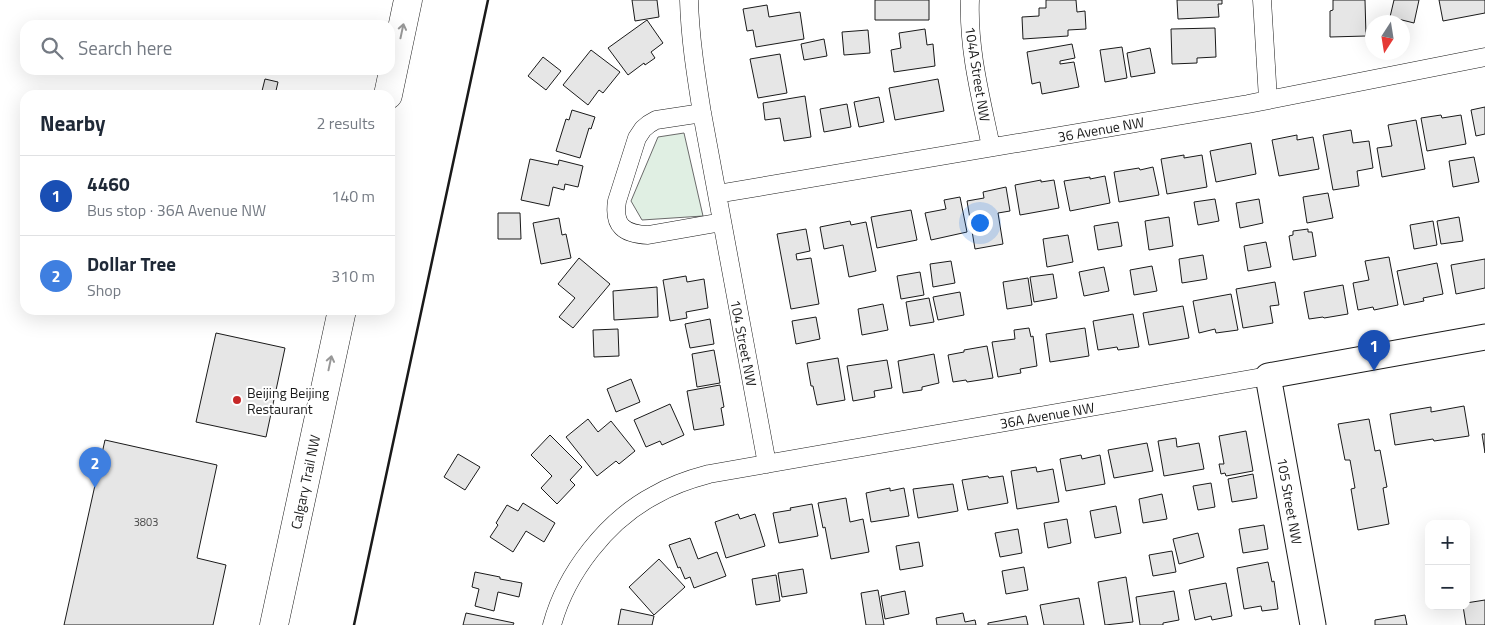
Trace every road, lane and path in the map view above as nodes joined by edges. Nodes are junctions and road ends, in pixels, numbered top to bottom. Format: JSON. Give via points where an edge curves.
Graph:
{"nodes":[{"id":1,"x":408,"y":0,"type":"edge"},
{"id":2,"x":689,"y":0,"type":"edge"},
{"id":3,"x":970,"y":0,"type":"edge"},
{"id":4,"x":1262,"y":0,"type":"edge"},
{"id":5,"x":1485,"y":57,"type":"edge"},
{"id":6,"x":395,"y":62,"type":"edge"},
{"id":7,"x":392,"y":75,"type":"edge"},
{"id":8,"x":389,"y":90,"type":"edge"},
{"id":9,"x":1268,"y":99,"type":"junction"},
{"id":10,"x":702,"y":113,"type":"junction"},
{"id":11,"x":991,"y":147,"type":"junction"},
{"id":12,"x":717,"y":194,"type":"junction"},
{"id":13,"x":722,"y":222,"type":"junction"},
{"id":14,"x":341,"y":315,"type":"edge"},
{"id":15,"x":1485,"y":337,"type":"edge"},
{"id":16,"x":1268,"y":376,"type":"junction"},
{"id":17,"x":767,"y":464,"type":"junction"},
{"id":18,"x":274,"y":625,"type":"edge"},
{"id":19,"x":552,"y":625,"type":"edge"},
{"id":20,"x":1313,"y":625,"type":"edge"}],
"edges":[{"from":6,"to":1,"type":"highway","one_way":true},
{"from":2,"to":10,"type":"street","name":"104 Street NW","via":[[689,22]]},
{"from":3,"to":11,"type":"street","name":"104A Street NW","via":[[972,55]]},
{"from":4,"to":9,"type":"street"},
{"from":5,"to":9,"type":"street","name":"36 Avenue NW"},
{"from":8,"to":7,"type":"highway","one_way":true},
{"from":9,"to":11,"type":"street","name":"36 Avenue NW"},
{"from":10,"to":12,"type":"street","name":"104 Street NW"},
{"from":10,"to":13,"type":"street","via":[[656,120],[643,129],[615,211],[617,221],[624,229],[637,235]]},
{"from":11,"to":12,"type":"street","name":"36 Avenue NW"},
{"from":12,"to":13,"type":"street","name":"104 Street NW"},
{"from":13,"to":17,"type":"street","name":"104 Street NW"},
{"from":18,"to":14,"type":"highway","name":"Calgary Trail NW","one_way":true},
{"from":15,"to":16,"type":"street","name":"36A Avenue NW"},
{"from":16,"to":17,"type":"street","name":"36A Avenue NW"},
{"from":16,"to":20,"type":"street","name":"105 Street NW"},
{"from":17,"to":19,"type":"street","name":"36A Avenue NW","via":[[692,479],[653,495],[619,520],[570,579]]}]}
